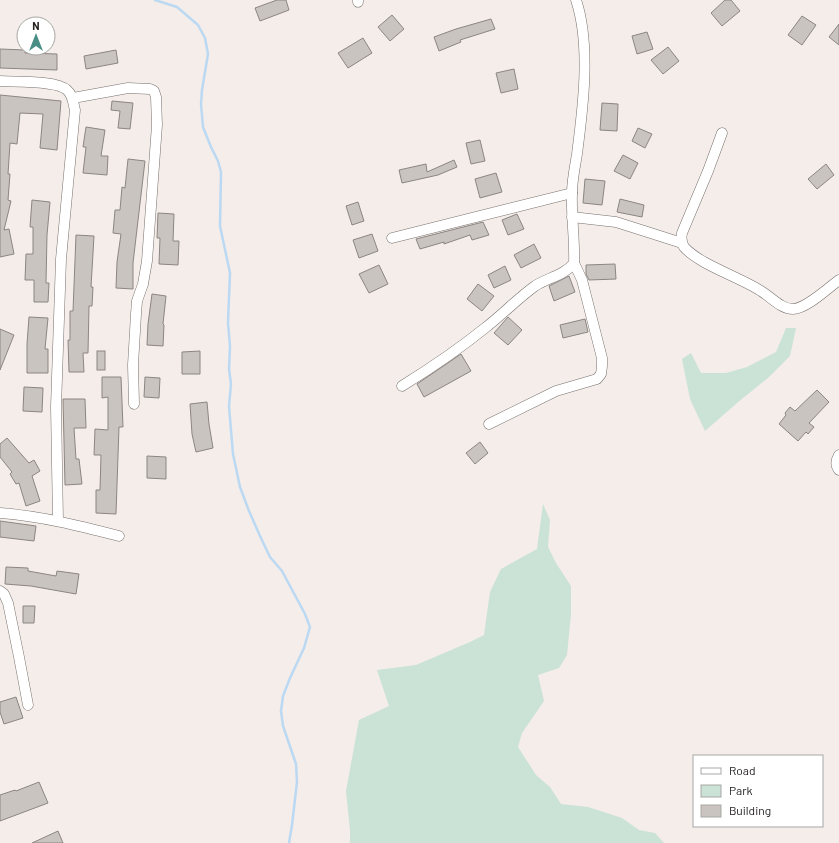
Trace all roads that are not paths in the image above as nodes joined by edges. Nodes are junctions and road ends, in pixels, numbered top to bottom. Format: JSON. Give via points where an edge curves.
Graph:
{"nodes":[{"id":1,"x":576,"y":0,"type":"edge"},
{"id":2,"x":0,"y":81,"type":"edge"},
{"id":3,"x":73,"y":98,"type":"junction"},
{"id":4,"x":722,"y":133,"type":"dead end"},
{"id":5,"x":572,"y":193,"type":"junction"},
{"id":6,"x":572,"y":217,"type":"junction"},
{"id":7,"x":392,"y":238,"type":"dead end"},
{"id":8,"x":682,"y":243,"type":"junction"},
{"id":9,"x":574,"y":263,"type":"junction"},
{"id":10,"x":839,"y":280,"type":"edge"},
{"id":11,"x":402,"y":386,"type":"dead end"},
{"id":12,"x":134,"y":404,"type":"dead end"},
{"id":13,"x":488,"y":424,"type":"dead end"},
{"id":14,"x":839,"y":455,"type":"edge"},
{"id":15,"x":839,"y":470,"type":"edge"},
{"id":16,"x":0,"y":513,"type":"edge"},
{"id":17,"x":58,"y":520,"type":"junction"},
{"id":18,"x":120,"y":536,"type":"dead end"},
{"id":19,"x":0,"y":591,"type":"edge"},
{"id":20,"x":28,"y":705,"type":"dead end"}],
"edges":[{"from":1,"to":5,"type":"street","via":[[582,30],[585,75]]},
{"from":2,"to":3,"type":"street","via":[[62,86]]},
{"from":3,"to":12,"type":"street","via":[[128,88],[150,89],[156,96],[157,125],[147,261],[136,314]]},
{"from":3,"to":17,"type":"street","via":[[75,110],[61,258],[56,407]]},
{"from":4,"to":8,"type":"street","via":[[682,233]]},
{"from":5,"to":6,"type":"street"},
{"from":5,"to":7,"type":"street"},
{"from":6,"to":8,"type":"street","via":[[616,222]]},
{"from":6,"to":9,"type":"street"},
{"from":8,"to":10,"type":"street","via":[[700,259],[790,309],[797,309],[810,302]]},
{"from":9,"to":11,"type":"street","via":[[565,271],[535,286],[480,333]]},
{"from":9,"to":13,"type":"street","via":[[582,280],[602,358],[601,374],[597,379],[556,391]]},
{"from":14,"to":15,"type":"street","via":[[836,465]]},
{"from":16,"to":17,"type":"street"},
{"from":17,"to":18,"type":"street"},
{"from":19,"to":20,"type":"street","via":[[8,603]]}]}
